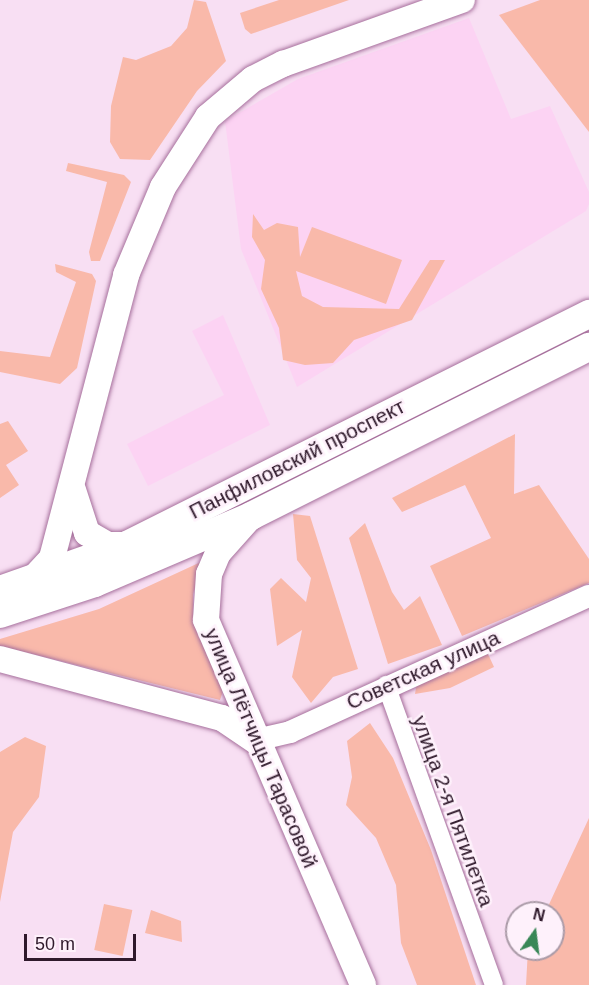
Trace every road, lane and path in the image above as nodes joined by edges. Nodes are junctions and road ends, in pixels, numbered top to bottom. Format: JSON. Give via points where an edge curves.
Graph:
{"nodes":[{"id":1,"x":462,"y":0,"type":"edge"},
{"id":2,"x":589,"y":314,"type":"edge"},
{"id":3,"x":589,"y":347,"type":"edge"},
{"id":4,"x":72,"y":478,"type":"junction"},
{"id":5,"x":251,"y":516,"type":"junction"},
{"id":6,"x":127,"y":545,"type":"junction"},
{"id":7,"x":29,"y":582,"type":"junction"},
{"id":8,"x":0,"y":590,"type":"edge"},
{"id":9,"x":589,"y":596,"type":"edge"},
{"id":10,"x":0,"y":614,"type":"edge"},
{"id":11,"x":0,"y":659,"type":"edge"},
{"id":12,"x":386,"y":685,"type":"junction"},
{"id":13,"x":256,"y":740,"type":"junction"},
{"id":14,"x":363,"y":985,"type":"edge"},
{"id":15,"x":494,"y":985,"type":"edge"}],
"edges":[{"from":1,"to":4,"type":"main road","via":[[283,64],[254,78],[208,117],[163,187],[126,275]]},
{"from":2,"to":6,"type":"main road","name":"Панфиловский проспект"},
{"from":3,"to":5,"type":"main road","name":"Панфиловский проспект"},
{"from":4,"to":6,"type":"main road","via":[[73,503],[87,533],[108,545]]},
{"from":4,"to":7,"type":"main road","via":[[52,558]]},
{"from":5,"to":10,"type":"main road","name":"Панфиловский проспект","via":[[95,583]]},
{"from":5,"to":13,"type":"main road","name":"улица Лётчицы Тарасовой","via":[[218,553],[205,604],[213,641]]},
{"from":6,"to":7,"type":"main road","name":"Панфиловский проспект"},
{"from":7,"to":8,"type":"main road","name":"Панфиловский проспект"},
{"from":9,"to":12,"type":"street","name":"Советская улица"},
{"from":11,"to":13,"type":"main road","via":[[203,712],[234,724]]},
{"from":12,"to":13,"type":"street","name":"Советская улица","via":[[290,732]]},
{"from":12,"to":15,"type":"street","name":"улица 2-я Пятилетка"},
{"from":13,"to":14,"type":"main road","name":"улица Лётчицы Тарасовой"}]}
